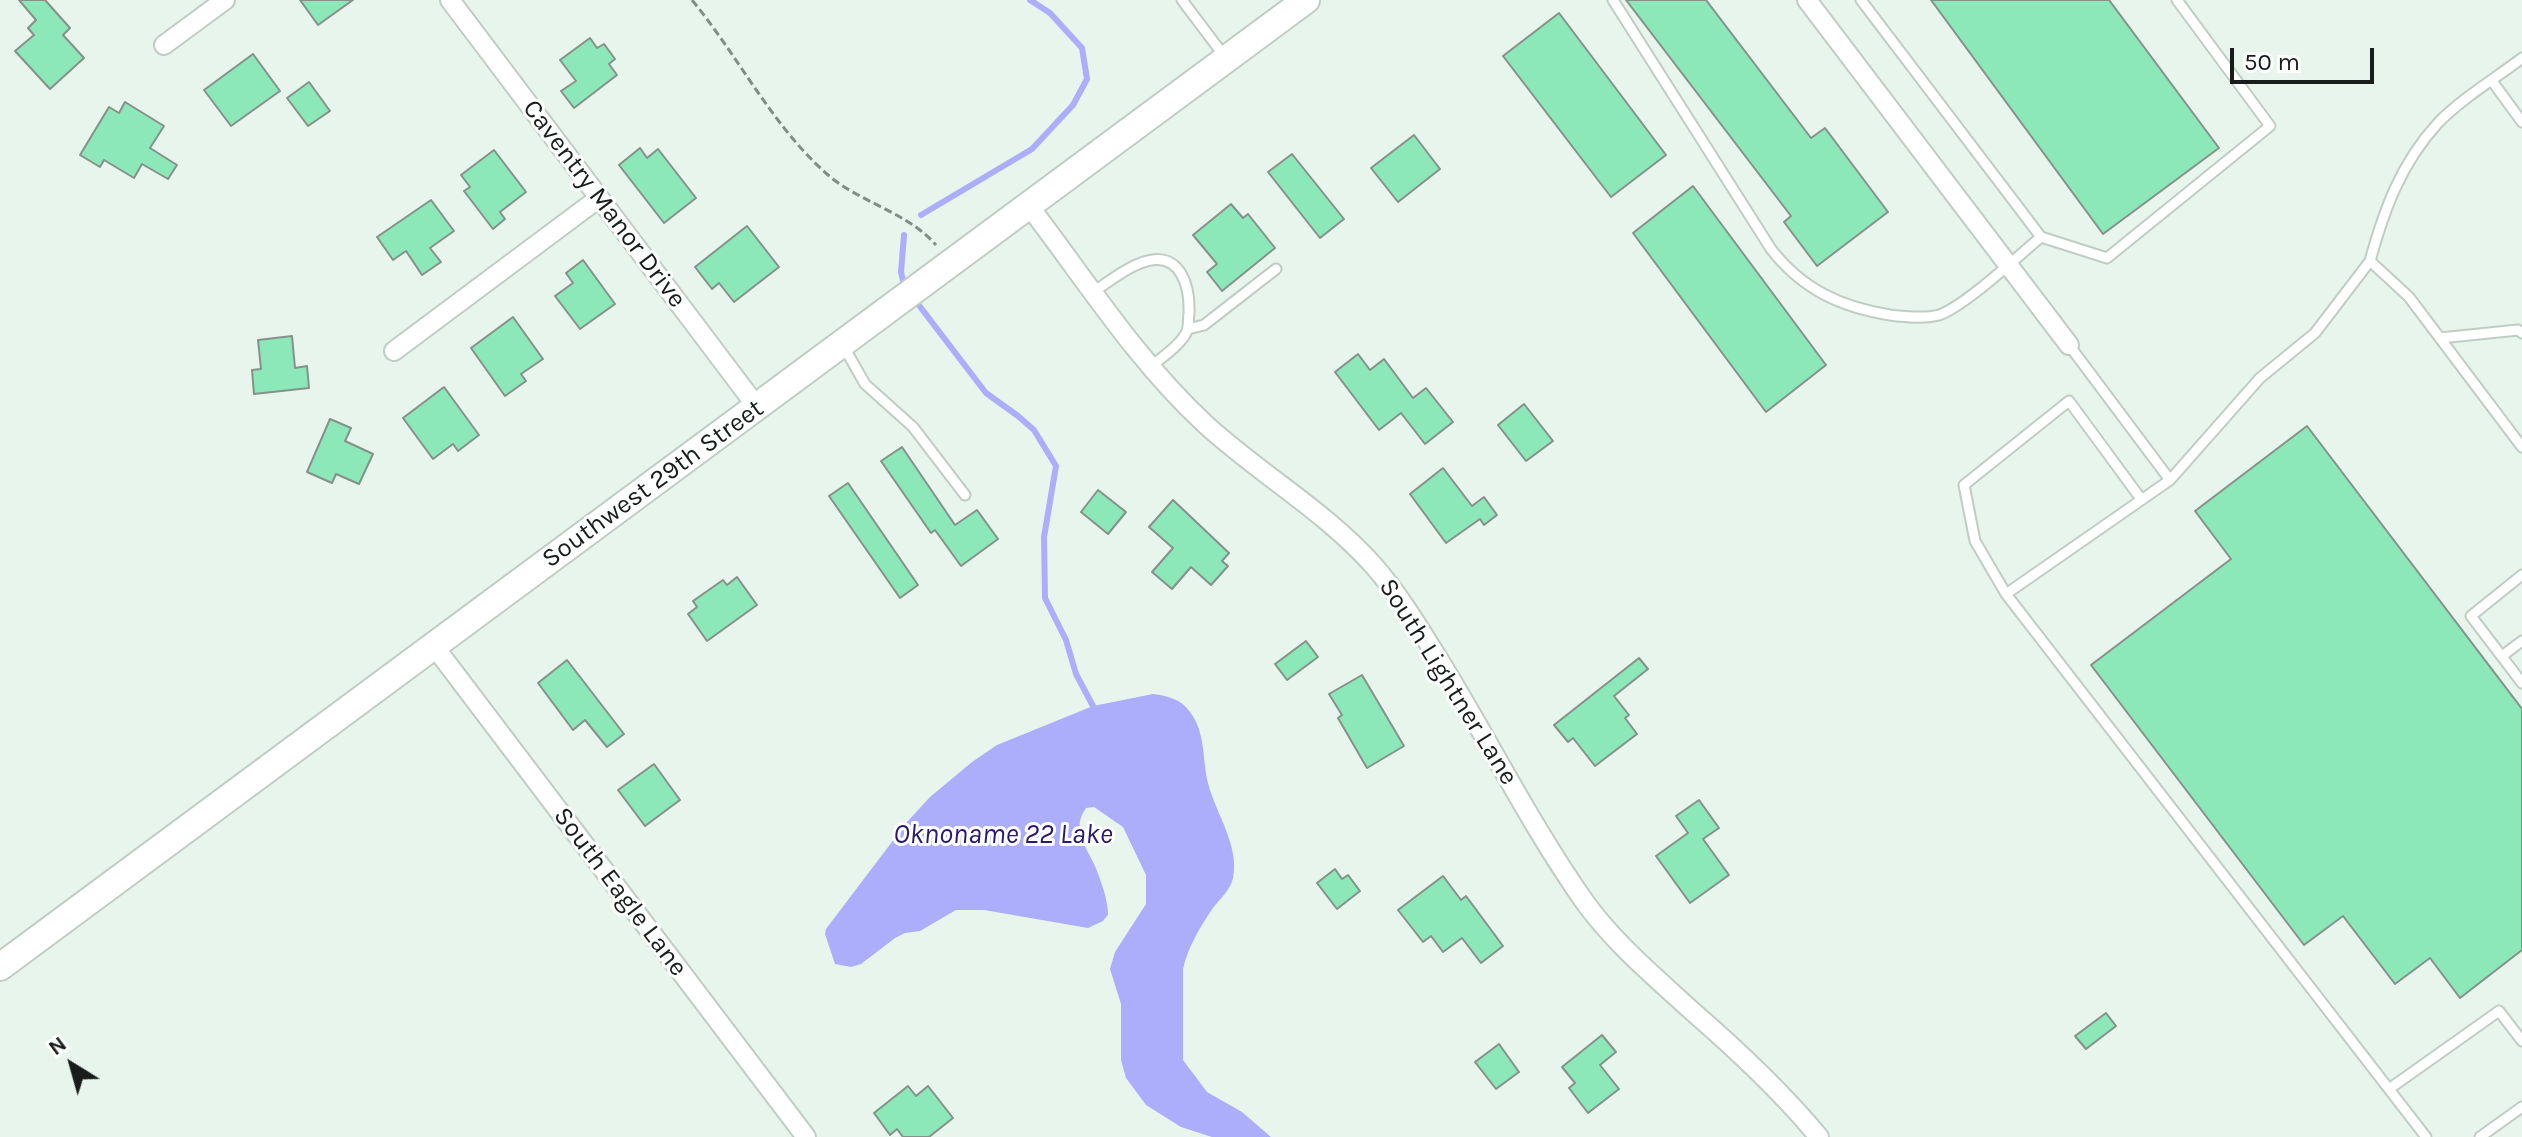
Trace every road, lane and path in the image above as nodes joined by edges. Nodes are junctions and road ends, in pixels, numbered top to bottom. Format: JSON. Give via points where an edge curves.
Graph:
{"nodes":[{"id":1,"x":225,"y":0,"type":"edge"},
{"id":2,"x":450,"y":0,"type":"edge"},
{"id":3,"x":692,"y":0,"type":"edge"},
{"id":4,"x":1182,"y":0,"type":"edge"},
{"id":5,"x":1306,"y":0,"type":"edge"},
{"id":6,"x":1613,"y":0,"type":"edge"},
{"id":7,"x":1807,"y":0,"type":"edge"},
{"id":8,"x":1861,"y":0,"type":"edge"},
{"id":9,"x":2177,"y":0,"type":"edge"},
{"id":10,"x":164,"y":45,"type":"dead end"},
{"id":11,"x":2522,"y":58,"type":"edge"},
{"id":12,"x":1227,"y":59,"type":"junction"},
{"id":13,"x":2492,"y":81,"type":"junction"},
{"id":14,"x":2522,"y":122,"type":"edge"},
{"id":15,"x":599,"y":198,"type":"junction"},
{"id":16,"x":1029,"y":206,"type":"junction"},
{"id":17,"x":2041,"y":237,"type":"junction"},
{"id":18,"x":2370,"y":261,"type":"junction"},
{"id":19,"x":951,"y":264,"type":"junction"},
{"id":20,"x":2008,"y":265,"type":"junction"},
{"id":21,"x":1276,"y":269,"type":"dead end"},
{"id":22,"x":1093,"y":292,"type":"junction"},
{"id":23,"x":1188,"y":329,"type":"junction"},
{"id":24,"x":2522,"y":333,"type":"edge"},
{"id":25,"x":2440,"y":338,"type":"junction"},
{"id":26,"x":842,"y":344,"type":"junction"},
{"id":27,"x":2069,"y":345,"type":"joint"},
{"id":28,"x":394,"y":351,"type":"dead end"},
{"id":29,"x":1152,"y":366,"type":"junction"},
{"id":30,"x":757,"y":407,"type":"junction"},
{"id":31,"x":2522,"y":447,"type":"edge"},
{"id":32,"x":2170,"y":480,"type":"junction"},
{"id":33,"x":965,"y":495,"type":"dead end"},
{"id":34,"x":2141,"y":499,"type":"junction"},
{"id":35,"x":2522,"y":575,"type":"edge"},
{"id":36,"x":2006,"y":594,"type":"junction"},
{"id":37,"x":2522,"y":641,"type":"edge"},
{"id":38,"x":434,"y":646,"type":"junction"},
{"id":39,"x":2502,"y":656,"type":"junction"},
{"id":40,"x":2522,"y":683,"type":"edge"},
{"id":41,"x":0,"y":967,"type":"edge"},
{"id":42,"x":2522,"y":1041,"type":"edge"},
{"id":43,"x":2389,"y":1089,"type":"junction"},
{"id":44,"x":2522,"y":1107,"type":"edge"},
{"id":45,"x":806,"y":1137,"type":"edge"},
{"id":46,"x":1819,"y":1137,"type":"edge"},
{"id":47,"x":2426,"y":1137,"type":"edge"},
{"id":48,"x":2480,"y":1137,"type":"edge"}],
"edges":[{"from":1,"to":10,"type":"street"},
{"from":2,"to":15,"type":"street","name":"Caventry Manor Drive"},
{"from":3,"to":19,"type":"path","via":[[808,156],[840,183],[929,237]]},
{"from":4,"to":12,"type":"lane"},
{"from":5,"to":12,"type":"street","name":"Southwest 29th Street"},
{"from":6,"to":20,"type":"lane","via":[[1771,249],[1806,284],[1860,310],[1919,317],[1940,314]]},
{"from":7,"to":20,"type":"street"},
{"from":8,"to":17,"type":"lane"},
{"from":9,"to":17,"type":"lane","via":[[2270,126],[2107,258]]},
{"from":11,"to":13,"type":"lane"},
{"from":12,"to":16,"type":"street","name":"Southwest 29th Street"},
{"from":13,"to":14,"type":"lane"},
{"from":13,"to":18,"type":"lane","via":[[2440,121],[2409,160],[2384,209]]},
{"from":15,"to":28,"type":"street"},
{"from":15,"to":30,"type":"street","name":"Caventry Manor Drive"},
{"from":16,"to":19,"type":"street","name":"Southwest 29th Street"},
{"from":16,"to":22,"type":"street","name":"South Lightner Lane"},
{"from":17,"to":20,"type":"lane"},
{"from":18,"to":25,"type":"lane","via":[[2409,297]]},
{"from":18,"to":32,"type":"lane","via":[[2315,333],[2260,378]]},
{"from":19,"to":26,"type":"street","name":"Southwest 29th Street"},
{"from":20,"to":27,"type":"street"},
{"from":21,"to":23,"type":"lane","via":[[1204,325]]},
{"from":22,"to":23,"type":"lane","via":[[1134,266],[1159,260],[1182,273],[1188,286]]},
{"from":22,"to":29,"type":"street","name":"South Lightner Lane"},
{"from":23,"to":29,"type":"lane"},
{"from":24,"to":25,"type":"lane"},
{"from":25,"to":31,"type":"lane"},
{"from":26,"to":30,"type":"street","name":"Southwest 29th Street"},
{"from":26,"to":33,"type":"lane","via":[[865,384],[913,427]]},
{"from":27,"to":32,"type":"lane"},
{"from":29,"to":46,"type":"street","name":"South Lightner Lane","via":[[1205,425],[1336,529],[1375,568],[1430,645],[1585,903],[1629,954],[1730,1044]]},
{"from":30,"to":38,"type":"street","name":"Southwest 29th Street"},
{"from":32,"to":34,"type":"lane"},
{"from":34,"to":36,"type":"lane"},
{"from":34,"to":36,"type":"lane","via":[[2069,401],[1964,485],[1975,541]]},
{"from":35,"to":39,"type":"lane","via":[[2471,616]]},
{"from":36,"to":43,"type":"lane"},
{"from":37,"to":39,"type":"lane"},
{"from":38,"to":41,"type":"street","name":"Southwest 29th Street"},
{"from":38,"to":45,"type":"street","name":"South Eagle Lane"},
{"from":39,"to":40,"type":"lane"},
{"from":42,"to":43,"type":"lane","via":[[2499,1011]]},
{"from":43,"to":47,"type":"lane"},
{"from":44,"to":48,"type":"lane"}]}
